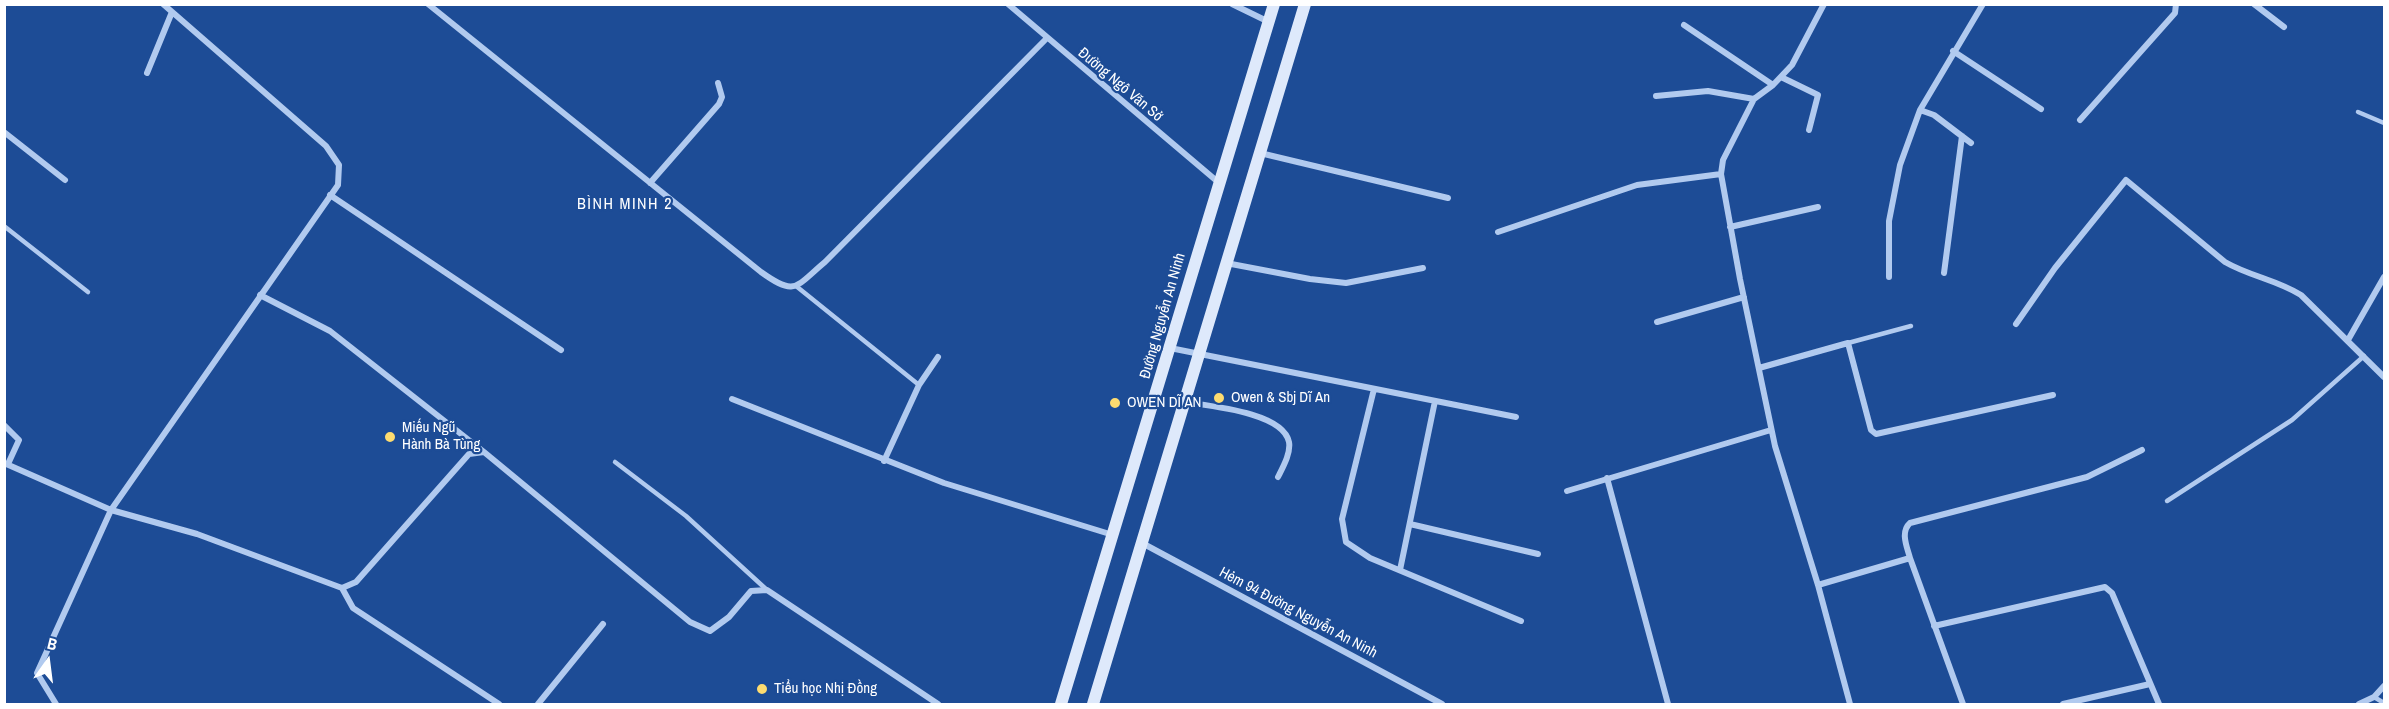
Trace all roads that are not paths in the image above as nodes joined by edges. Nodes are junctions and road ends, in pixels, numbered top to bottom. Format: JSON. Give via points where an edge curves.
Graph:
{"nodes":[{"id":1,"x":163,"y":4,"type":"edge"},
{"id":2,"x":428,"y":4,"type":"edge"},
{"id":3,"x":1008,"y":4,"type":"edge"},
{"id":4,"x":1232,"y":4,"type":"edge"},
{"id":5,"x":1274,"y":4,"type":"edge"},
{"id":6,"x":1305,"y":4,"type":"edge"},
{"id":7,"x":1824,"y":4,"type":"edge"},
{"id":8,"x":1983,"y":4,"type":"edge"},
{"id":9,"x":2176,"y":4,"type":"edge"},
{"id":10,"x":2254,"y":4,"type":"edge"},
{"id":11,"x":172,"y":12,"type":"junction"},
{"id":12,"x":1269,"y":22,"type":"junction"},
{"id":13,"x":1684,"y":26,"type":"dead end"},
{"id":14,"x":2284,"y":27,"type":"dead end"},
{"id":15,"x":1047,"y":38,"type":"junction"},
{"id":16,"x":1953,"y":51,"type":"junction"},
{"id":17,"x":147,"y":73,"type":"dead end"},
{"id":18,"x":1782,"y":77,"type":"junction"},
{"id":19,"x":718,"y":83,"type":"dead end"},
{"id":20,"x":1773,"y":85,"type":"junction"},
{"id":21,"x":1656,"y":96,"type":"dead end"},
{"id":22,"x":1755,"y":99,"type":"junction"},
{"id":23,"x":2041,"y":109,"type":"dead end"},
{"id":24,"x":1920,"y":110,"type":"junction"},
{"id":25,"x":2358,"y":112,"type":"dead end"},
{"id":26,"x":2080,"y":120,"type":"dead end"},
{"id":27,"x":2385,"y":123,"type":"edge"},
{"id":28,"x":1809,"y":130,"type":"dead end"},
{"id":29,"x":4,"y":132,"type":"edge"},
{"id":30,"x":1962,"y":136,"type":"junction"},
{"id":31,"x":1971,"y":143,"type":"dead end"},
{"id":32,"x":1259,"y":153,"type":"junction"},
{"id":33,"x":1721,"y":174,"type":"junction"},
{"id":34,"x":65,"y":180,"type":"dead end"},
{"id":35,"x":1218,"y":182,"type":"junction"},
{"id":36,"x":650,"y":183,"type":"junction"},
{"id":37,"x":330,"y":195,"type":"junction"},
{"id":38,"x":1448,"y":198,"type":"dead end"},
{"id":39,"x":1818,"y":207,"type":"dead end"},
{"id":40,"x":4,"y":226,"type":"edge"},
{"id":41,"x":1730,"y":227,"type":"junction"},
{"id":42,"x":1498,"y":232,"type":"dead end"},
{"id":43,"x":1225,"y":262,"type":"junction"},
{"id":44,"x":1423,"y":268,"type":"dead end"},
{"id":45,"x":1944,"y":273,"type":"dead end"},
{"id":46,"x":1889,"y":277,"type":"dead end"},
{"id":47,"x":2385,"y":277,"type":"edge"},
{"id":48,"x":796,"y":286,"type":"junction"},
{"id":49,"x":88,"y":292,"type":"dead end"},
{"id":50,"x":261,"y":295,"type":"junction"},
{"id":51,"x":1744,"y":297,"type":"junction"},
{"id":52,"x":1657,"y":322,"type":"dead end"},
{"id":53,"x":2016,"y":324,"type":"dead end"},
{"id":54,"x":1911,"y":326,"type":"dead end"},
{"id":55,"x":2348,"y":340,"type":"junction"},
{"id":56,"x":1848,"y":343,"type":"junction"},
{"id":57,"x":1170,"y":348,"type":"junction"},
{"id":58,"x":561,"y":350,"type":"dead end"},
{"id":59,"x":1197,"y":355,"type":"junction"},
{"id":60,"x":2364,"y":356,"type":"junction"},
{"id":61,"x":938,"y":357,"type":"dead end"},
{"id":62,"x":1759,"y":368,"type":"junction"},
{"id":63,"x":2385,"y":377,"type":"edge"},
{"id":64,"x":919,"y":385,"type":"junction"},
{"id":65,"x":1374,"y":389,"type":"junction"},
{"id":66,"x":2054,"y":395,"type":"dead end"},
{"id":67,"x":732,"y":399,"type":"dead end"},
{"id":68,"x":1435,"y":401,"type":"junction"},
{"id":69,"x":1184,"y":402,"type":"junction"},
{"id":70,"x":1516,"y":417,"type":"dead end"},
{"id":71,"x":4,"y":425,"type":"edge"},
{"id":72,"x":1771,"y":430,"type":"junction"},
{"id":73,"x":2142,"y":450,"type":"dead end"},
{"id":74,"x":484,"y":452,"type":"junction"},
{"id":75,"x":884,"y":461,"type":"junction"},
{"id":76,"x":615,"y":462,"type":"dead end"},
{"id":77,"x":6,"y":464,"type":"edge"},
{"id":78,"x":1278,"y":477,"type":"dead end"},
{"id":79,"x":1607,"y":478,"type":"junction"},
{"id":80,"x":1567,"y":491,"type":"dead end"},
{"id":81,"x":2167,"y":501,"type":"dead end"},
{"id":82,"x":111,"y":510,"type":"junction"},
{"id":83,"x":1410,"y":524,"type":"junction"},
{"id":84,"x":1113,"y":535,"type":"junction"},
{"id":85,"x":1142,"y":543,"type":"junction"},
{"id":86,"x":1538,"y":554,"type":"dead end"},
{"id":87,"x":1910,"y":558,"type":"junction"},
{"id":88,"x":1400,"y":570,"type":"junction"},
{"id":89,"x":1818,"y":585,"type":"junction"},
{"id":90,"x":342,"y":588,"type":"junction"},
{"id":91,"x":767,"y":590,"type":"junction"},
{"id":92,"x":1521,"y":621,"type":"dead end"},
{"id":93,"x":603,"y":624,"type":"dead end"},
{"id":94,"x":1934,"y":626,"type":"junction"},
{"id":95,"x":2150,"y":684,"type":"junction"},
{"id":96,"x":2385,"y":687,"type":"edge"},
{"id":97,"x":2374,"y":697,"type":"junction"},
{"id":98,"x":2385,"y":703,"type":"edge"},
{"id":99,"x":56,"y":705,"type":"edge"},
{"id":100,"x":499,"y":705,"type":"edge"},
{"id":101,"x":538,"y":705,"type":"edge"},
{"id":102,"x":938,"y":705,"type":"edge"},
{"id":103,"x":1061,"y":705,"type":"edge"},
{"id":104,"x":1093,"y":705,"type":"edge"},
{"id":105,"x":1442,"y":705,"type":"edge"},
{"id":106,"x":1668,"y":705,"type":"edge"},
{"id":107,"x":1850,"y":705,"type":"edge"},
{"id":108,"x":1963,"y":705,"type":"edge"},
{"id":109,"x":2063,"y":705,"type":"edge"},
{"id":110,"x":2159,"y":705,"type":"edge"},
{"id":111,"x":2359,"y":705,"type":"edge"}],
"edges":[{"from":1,"to":11,"type":"street"},
{"from":2,"to":36,"type":"street"},
{"from":3,"to":15,"type":"street","name":"Đường Ngô Văn Sở"},
{"from":4,"to":12,"type":"street"},
{"from":5,"to":12,"type":"main road","name":"Đường Nguyễn An Ninh"},
{"from":6,"to":32,"type":"main road"},
{"from":7,"to":18,"type":"street"},
{"from":8,"to":16,"type":"street"},
{"from":9,"to":26,"type":"street","via":[[2175,13]]},
{"from":10,"to":14,"type":"street"},
{"from":11,"to":17,"type":"street"},
{"from":11,"to":37,"type":"street","via":[[326,146],[339,165],[338,185]]},
{"from":12,"to":35,"type":"main road","name":"Đường Nguyễn An Ninh"},
{"from":13,"to":20,"type":"street"},
{"from":15,"to":35,"type":"street","name":"Đường Ngô Văn Sở"},
{"from":15,"to":48,"type":"street","via":[[825,262]]},
{"from":16,"to":23,"type":"street"},
{"from":16,"to":24,"type":"street"},
{"from":18,"to":20,"type":"street"},
{"from":18,"to":28,"type":"street","via":[[1818,95]]},
{"from":19,"to":36,"type":"street","via":[[722,97],[719,104]]},
{"from":20,"to":22,"type":"street"},
{"from":21,"to":22,"type":"street","via":[[1708,91]]},
{"from":22,"to":33,"type":"street","via":[[1723,160]]},
{"from":24,"to":30,"type":"street"},
{"from":24,"to":46,"type":"street","via":[[1900,165],[1889,221]]},
{"from":25,"to":27,"type":"lane"},
{"from":29,"to":34,"type":"street"},
{"from":30,"to":31,"type":"street"},
{"from":30,"to":45,"type":"street"},
{"from":32,"to":38,"type":"street"},
{"from":32,"to":43,"type":"main road"},
{"from":33,"to":41,"type":"street"},
{"from":33,"to":42,"type":"street","via":[[1637,185]]},
{"from":35,"to":57,"type":"main road","name":"Đường Nguyễn An Ninh"},
{"from":36,"to":48,"type":"street","via":[[781,286]]},
{"from":37,"to":50,"type":"street"},
{"from":37,"to":58,"type":"street"},
{"from":39,"to":41,"type":"street"},
{"from":40,"to":49,"type":"lane"},
{"from":41,"to":51,"type":"street"},
{"from":43,"to":44,"type":"street","via":[[1346,283]]},
{"from":43,"to":59,"type":"main road"},
{"from":47,"to":55,"type":"street"},
{"from":48,"to":64,"type":"lane"},
{"from":50,"to":74,"type":"street","via":[[330,332]]},
{"from":50,"to":82,"type":"street"},
{"from":51,"to":52,"type":"street"},
{"from":51,"to":62,"type":"street"},
{"from":53,"to":55,"type":"street","via":[[2055,268],[2126,180],[2225,262],[2301,294]]},
{"from":54,"to":56,"type":"lane"},
{"from":55,"to":60,"type":"street"},
{"from":56,"to":62,"type":"street"},
{"from":56,"to":66,"type":"street","via":[[1871,430],[1876,434]]},
{"from":57,"to":59,"type":"street"},
{"from":57,"to":84,"type":"main road","name":"Đường Nguyễn An Ninh"},
{"from":59,"to":65,"type":"street"},
{"from":59,"to":69,"type":"main road"},
{"from":60,"to":63,"type":"street"},
{"from":60,"to":81,"type":"lane","via":[[2292,420]]},
{"from":61,"to":64,"type":"street"},
{"from":62,"to":72,"type":"street"},
{"from":64,"to":75,"type":"street"},
{"from":65,"to":68,"type":"street"},
{"from":65,"to":88,"type":"street","via":[[1342,519],[1346,542],[1370,558]]},
{"from":67,"to":75,"type":"street"},
{"from":68,"to":70,"type":"street"},
{"from":68,"to":83,"type":"street"},
{"from":69,"to":78,"type":"street","via":[[1254,416],[1281,429],[1289,448]]},
{"from":69,"to":85,"type":"main road"},
{"from":71,"to":77,"type":"street","via":[[19,440]]},
{"from":72,"to":79,"type":"street"},
{"from":72,"to":89,"type":"street"},
{"from":73,"to":87,"type":"street","via":[[2087,477],[1910,523],[1904,534]]},
{"from":74,"to":90,"type":"street","via":[[469,454],[356,582]]},
{"from":74,"to":91,"type":"street","via":[[690,622],[710,631],[751,591]]},
{"from":75,"to":84,"type":"street"},
{"from":76,"to":91,"type":"lane","via":[[687,516]]},
{"from":77,"to":82,"type":"street"},
{"from":79,"to":80,"type":"street"},
{"from":79,"to":106,"type":"street"},
{"from":82,"to":90,"type":"street","via":[[197,534]]},
{"from":82,"to":99,"type":"street","via":[[37,673]]},
{"from":83,"to":86,"type":"street"},
{"from":83,"to":88,"type":"street"},
{"from":84,"to":103,"type":"main road","name":"Đường Nguyễn An Ninh"},
{"from":85,"to":104,"type":"main road"},
{"from":85,"to":105,"type":"street","name":"Hẻm 94 Đường Nguyễn An Ninh"},
{"from":87,"to":89,"type":"street"},
{"from":87,"to":94,"type":"street"},
{"from":88,"to":92,"type":"street"},
{"from":89,"to":107,"type":"street"},
{"from":90,"to":100,"type":"street","via":[[353,608]]},
{"from":91,"to":102,"type":"street"},
{"from":93,"to":101,"type":"street"},
{"from":94,"to":95,"type":"street","via":[[2105,587],[2112,593]]},
{"from":94,"to":108,"type":"street"},
{"from":95,"to":109,"type":"street"},
{"from":95,"to":110,"type":"street"},
{"from":96,"to":97,"type":"street"},
{"from":97,"to":98,"type":"lane"},
{"from":97,"to":111,"type":"street"}]}
